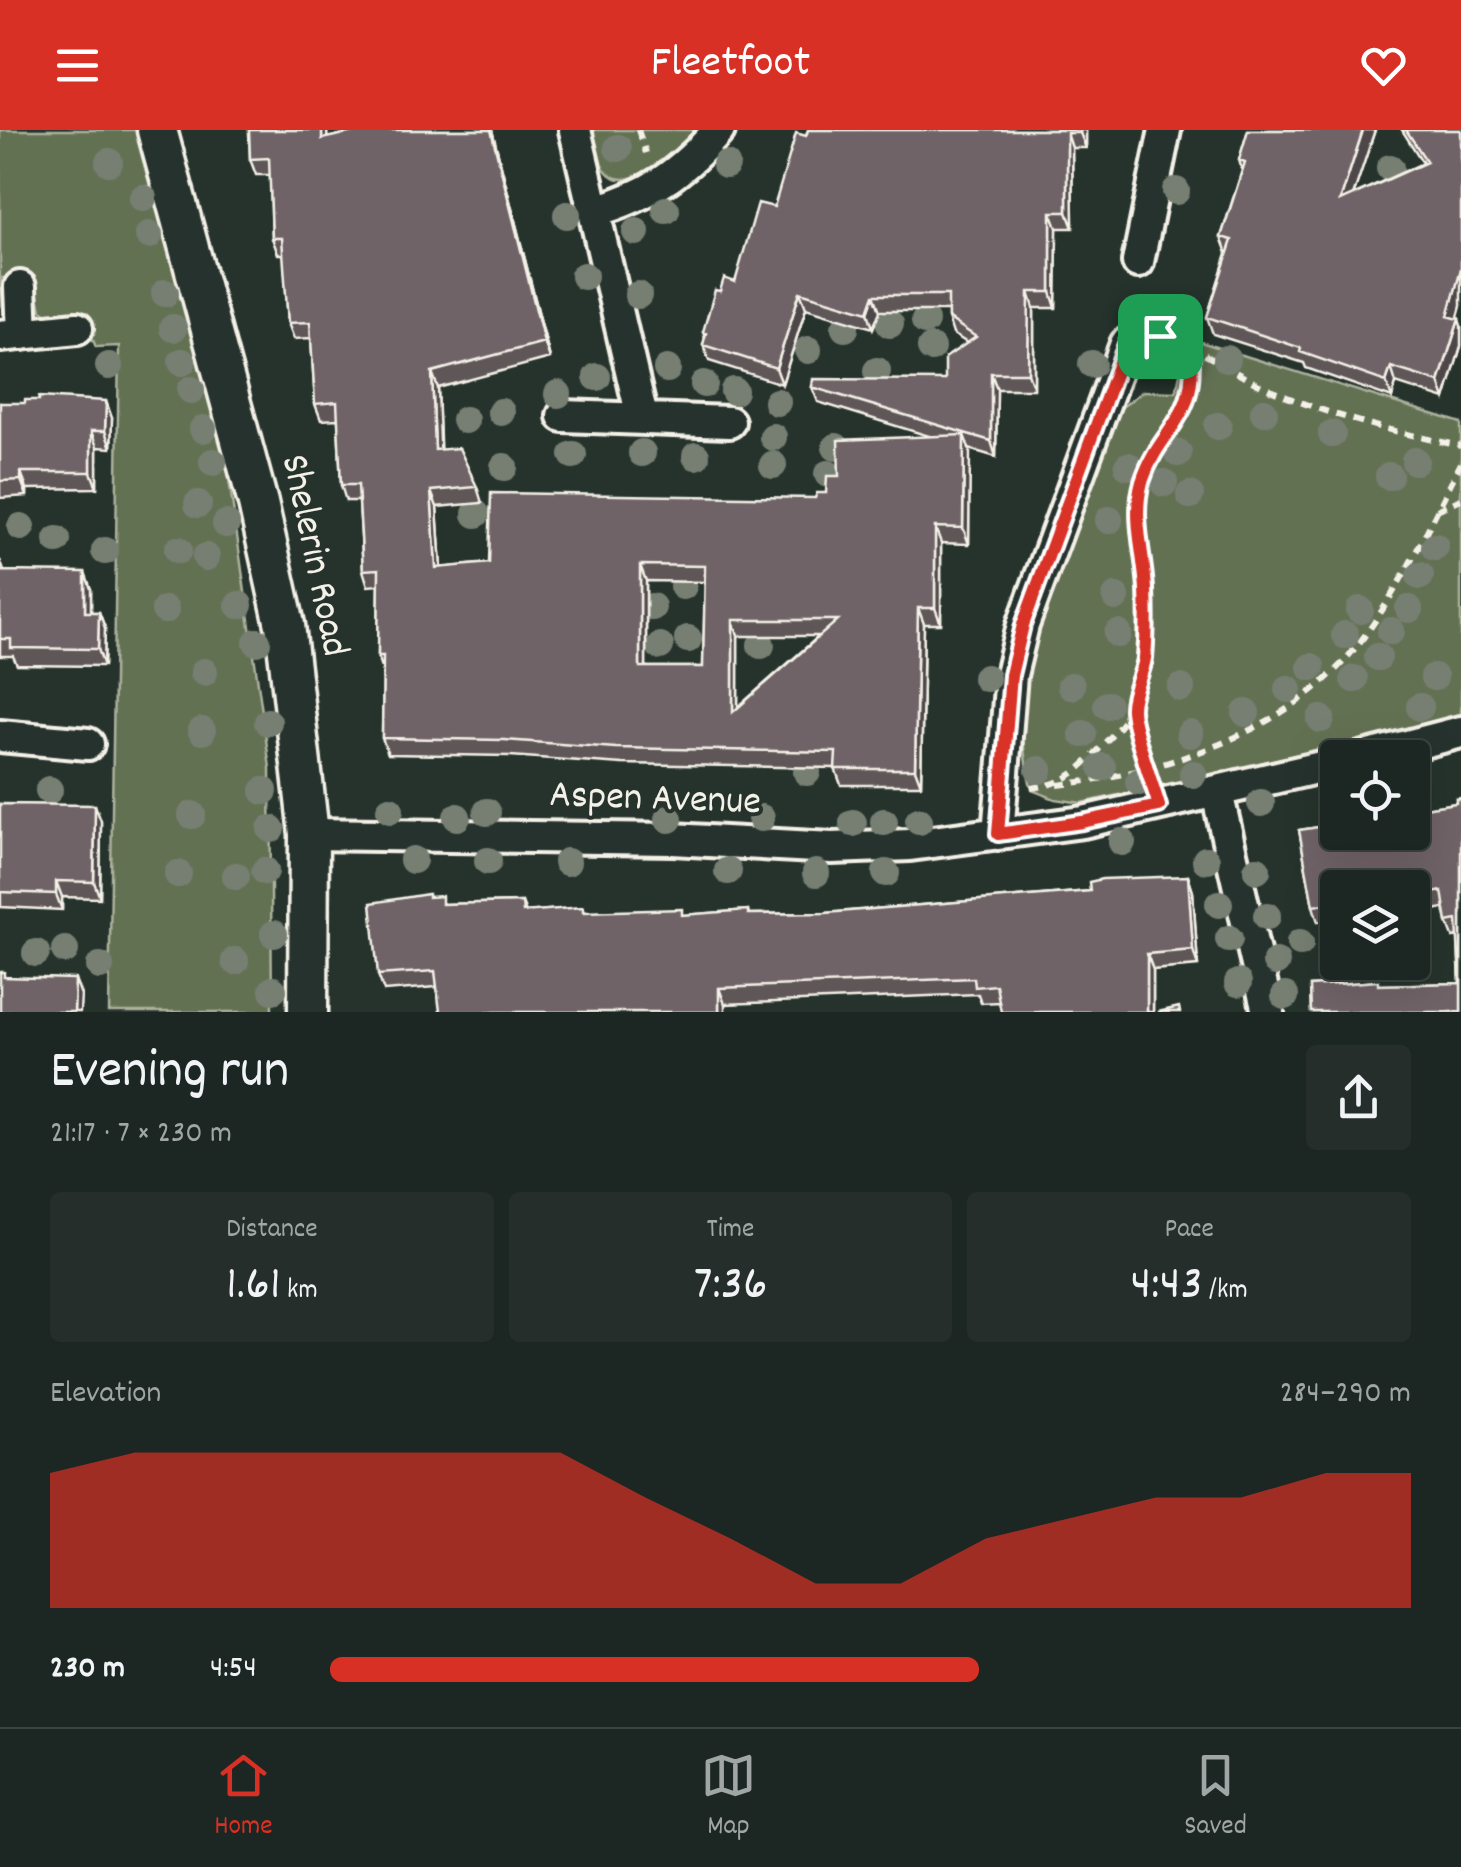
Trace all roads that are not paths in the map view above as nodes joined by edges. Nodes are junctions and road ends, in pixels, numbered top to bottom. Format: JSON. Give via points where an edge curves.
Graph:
{"nodes":[{"id":1,"x":157,"y":130,"type":"edge"},
{"id":2,"x":575,"y":130,"type":"edge"},
{"id":3,"x":720,"y":130,"type":"edge"},
{"id":4,"x":1165,"y":130,"type":"edge"},
{"id":5,"x":594,"y":211,"type":"junction"},
{"id":6,"x":1138,"y":262,"type":"dead end"},
{"id":7,"x":20,"y":287,"type":"dead end"},
{"id":8,"x":77,"y":328,"type":"dead end"},
{"id":9,"x":11,"y":335,"type":"edge"},
{"id":10,"x":1126,"y":344,"type":"road end"},
{"id":11,"x":563,"y":416,"type":"dead end"},
{"id":12,"x":642,"y":417,"type":"junction"},
{"id":13,"x":730,"y":422,"type":"dead end"},
{"id":14,"x":1461,"y":732,"type":"edge"},
{"id":15,"x":0,"y":736,"type":"edge"},
{"id":16,"x":1430,"y":740,"type":"edge"},
{"id":17,"x":88,"y":744,"type":"dead end"},
{"id":18,"x":1320,"y":768,"type":"edge"},
{"id":19,"x":1217,"y":793,"type":"junction"},
{"id":20,"x":309,"y":834,"type":"junction"},
{"id":21,"x":998,"y":834,"type":"junction"},
{"id":22,"x":308,"y":1012,"type":"edge"},
{"id":23,"x":1268,"y":1012,"type":"edge"}],
"edges":[{"from":1,"to":20,"type":"street","name":"Shelerin Road","via":[[276,582]]},
{"from":2,"to":5,"type":"street"},
{"from":3,"to":5,"type":"street","via":[[657,187]]},
{"from":4,"to":6,"type":"street"},
{"from":5,"to":12,"type":"street"},
{"from":7,"to":9,"type":"street"},
{"from":8,"to":9,"type":"street"},
{"from":10,"to":21,"type":"street","via":[[1023,625],[1011,675]]},
{"from":11,"to":12,"type":"street"},
{"from":12,"to":13,"type":"street"},
{"from":14,"to":16,"type":"street"},
{"from":15,"to":17,"type":"street"},
{"from":18,"to":19,"type":"street","name":"Aspen Avenue"},
{"from":19,"to":21,"type":"street","name":"Aspen Avenue"},
{"from":19,"to":23,"type":"street"},
{"from":20,"to":21,"type":"street","name":"Aspen Avenue","via":[[832,848]]},
{"from":20,"to":22,"type":"street","name":"Shelerin Road"}]}
